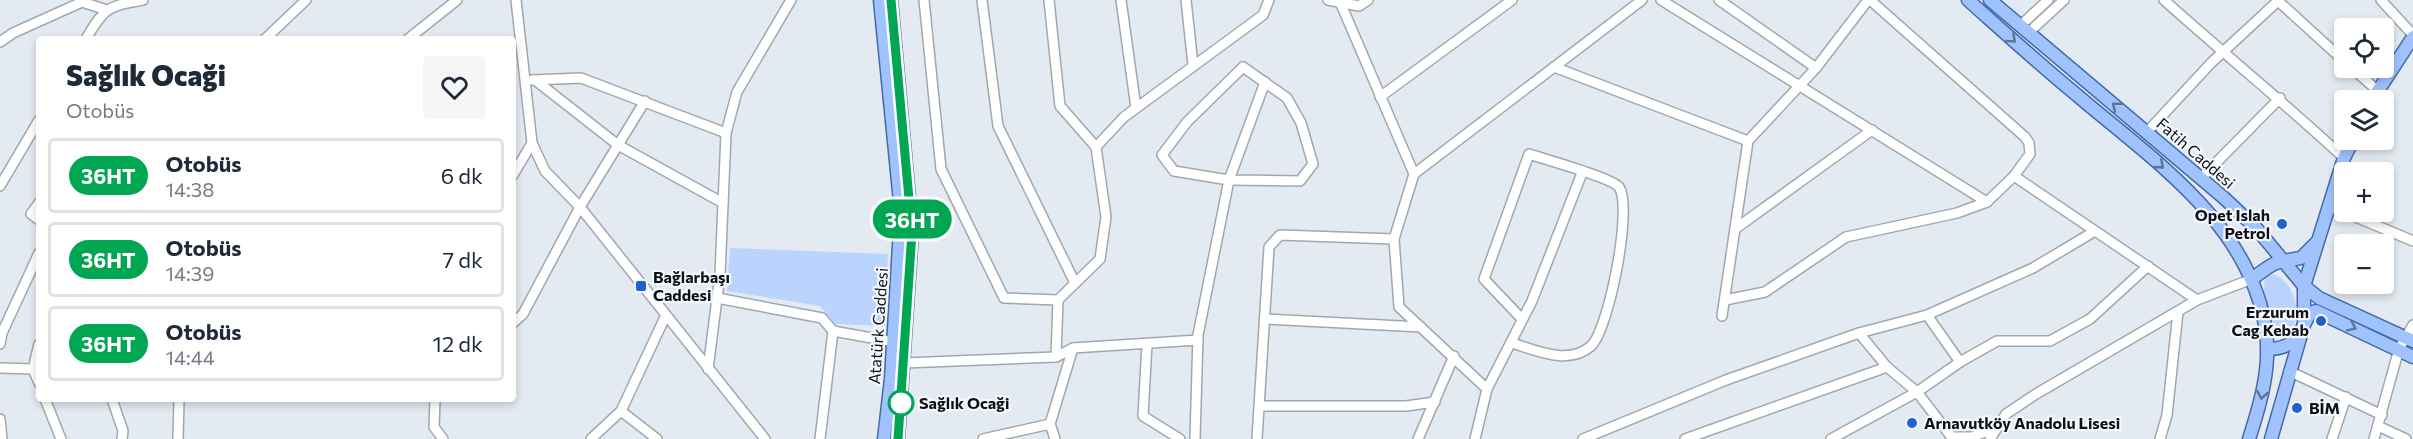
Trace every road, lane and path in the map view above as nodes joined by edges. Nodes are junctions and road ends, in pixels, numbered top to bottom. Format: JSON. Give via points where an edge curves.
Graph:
{"nodes":[{"id":1,"x":143,"y":0,"type":"edge"},
{"id":2,"x":306,"y":0,"type":"edge"},
{"id":3,"x":457,"y":0,"type":"edge"},
{"id":4,"x":516,"y":0,"type":"edge"},
{"id":5,"x":791,"y":0,"type":"edge"},
{"id":6,"x":880,"y":0,"type":"edge"},
{"id":7,"x":891,"y":0,"type":"edge"},
{"id":8,"x":924,"y":0,"type":"edge"},
{"id":9,"x":982,"y":0,"type":"edge"},
{"id":10,"x":1049,"y":0,"type":"edge"},
{"id":11,"x":1121,"y":0,"type":"edge"},
{"id":12,"x":1186,"y":0,"type":"edge"},
{"id":13,"x":1269,"y":0,"type":"edge"},
{"id":14,"x":1328,"y":0,"type":"edge"},
{"id":15,"x":1368,"y":0,"type":"edge"},
{"id":16,"x":1512,"y":0,"type":"edge"},
{"id":17,"x":1642,"y":0,"type":"edge"},
{"id":18,"x":1661,"y":0,"type":"edge"},
{"id":19,"x":1719,"y":0,"type":"edge"},
{"id":20,"x":1869,"y":0,"type":"edge"},
{"id":21,"x":1968,"y":0,"type":"edge"},
{"id":22,"x":1991,"y":0,"type":"edge"},
{"id":23,"x":2048,"y":0,"type":"edge"},
{"id":24,"x":2064,"y":0,"type":"edge"},
{"id":25,"x":2164,"y":0,"type":"edge"},
{"id":26,"x":2278,"y":0,"type":"edge"},
{"id":27,"x":2381,"y":0,"type":"edge"},
{"id":28,"x":82,"y":1,"type":"edge"},
{"id":29,"x":1340,"y":2,"type":"junction"},
{"id":30,"x":107,"y":10,"type":"junction"},
{"id":31,"x":2024,"y":30,"type":"junction"},
{"id":32,"x":88,"y":36,"type":"edge"},
{"id":33,"x":268,"y":36,"type":"edge"},
{"id":34,"x":412,"y":36,"type":"edge"},
{"id":35,"x":2413,"y":36,"type":"edge"},
{"id":36,"x":0,"y":42,"type":"edge"},
{"id":37,"x":2223,"y":52,"type":"junction"},
{"id":38,"x":2334,"y":52,"type":"edge"},
{"id":39,"x":1193,"y":65,"type":"junction"},
{"id":40,"x":1554,"y":67,"type":"junction"},
{"id":41,"x":1816,"y":68,"type":"junction"},
{"id":42,"x":2360,"y":78,"type":"edge"},
{"id":43,"x":530,"y":80,"type":"junction"},
{"id":44,"x":1265,"y":82,"type":"junction"},
{"id":45,"x":1800,"y":85,"type":"junction"},
{"id":46,"x":2370,"y":90,"type":"edge"},
{"id":47,"x":2379,"y":90,"type":"edge"},
{"id":48,"x":1380,"y":97,"type":"junction"},
{"id":49,"x":2280,"y":98,"type":"junction"},
{"id":50,"x":645,"y":101,"type":"junction"},
{"id":51,"x":1136,"y":108,"type":"junction"},
{"id":52,"x":36,"y":125,"type":"edge"},
{"id":53,"x":1872,"y":130,"type":"junction"},
{"id":54,"x":2147,"y":132,"type":"junction"},
{"id":55,"x":726,"y":133,"type":"junction"},
{"id":56,"x":1748,"y":141,"type":"junction"},
{"id":57,"x":532,"y":143,"type":"junction"},
{"id":58,"x":618,"y":145,"type":"junction"},
{"id":59,"x":1096,"y":147,"type":"junction"},
{"id":60,"x":2348,"y":150,"type":"edge"},
{"id":61,"x":2344,"y":159,"type":"junction"},
{"id":62,"x":516,"y":170,"type":"edge"},
{"id":63,"x":1582,"y":173,"type":"junction"},
{"id":64,"x":1414,"y":174,"type":"junction"},
{"id":65,"x":2014,"y":176,"type":"junction"},
{"id":66,"x":2200,"y":178,"type":"junction"},
{"id":67,"x":1228,"y":180,"type":"junction"},
{"id":68,"x":0,"y":186,"type":"edge"},
{"id":69,"x":1988,"y":202,"type":"junction"},
{"id":70,"x":723,"y":203,"type":"junction"},
{"id":71,"x":2330,"y":206,"type":"junction"},
{"id":72,"x":580,"y":207,"type":"junction"},
{"id":73,"x":1735,"y":229,"type":"junction"},
{"id":74,"x":2095,"y":231,"type":"junction"},
{"id":75,"x":2321,"y":236,"type":"junction"},
{"id":76,"x":1394,"y":239,"type":"junction"},
{"id":77,"x":2413,"y":241,"type":"edge"},
{"id":78,"x":36,"y":259,"type":"edge"},
{"id":79,"x":2283,"y":259,"type":"junction"},
{"id":80,"x":2148,"y":266,"type":"junction"},
{"id":81,"x":2252,"y":279,"type":"junction"},
{"id":82,"x":1075,"y":283,"type":"junction"},
{"id":83,"x":2304,"y":286,"type":"junction"},
{"id":84,"x":717,"y":298,"type":"junction"},
{"id":85,"x":1058,"y":300,"type":"junction"},
{"id":86,"x":1725,"y":300,"type":"junction"},
{"id":87,"x":2197,"y":300,"type":"junction"},
{"id":88,"x":2178,"y":312,"type":"junction"},
{"id":89,"x":666,"y":315,"type":"junction"},
{"id":90,"x":1927,"y":315,"type":"junction"},
{"id":91,"x":1722,"y":316,"type":"dead end"},
{"id":92,"x":1521,"y":318,"type":"junction"},
{"id":93,"x":1265,"y":319,"type":"junction"},
{"id":94,"x":516,"y":320,"type":"edge"},
{"id":95,"x":2304,"y":324,"type":"junction"},
{"id":96,"x":2413,"y":325,"type":"edge"},
{"id":97,"x":1421,"y":327,"type":"junction"},
{"id":98,"x":833,"y":331,"type":"junction"},
{"id":99,"x":1858,"y":333,"type":"junction"},
{"id":100,"x":1198,"y":340,"type":"junction"},
{"id":101,"x":894,"y":342,"type":"junction"},
{"id":102,"x":2406,"y":343,"type":"edge"},
{"id":103,"x":0,"y":344,"type":"edge"},
{"id":104,"x":1147,"y":344,"type":"junction"},
{"id":105,"x":1512,"y":344,"type":"junction"},
{"id":106,"x":1073,"y":348,"type":"junction"},
{"id":107,"x":2267,"y":349,"type":"junction"},
{"id":108,"x":36,"y":356,"type":"edge"},
{"id":109,"x":1454,"y":356,"type":"junction"},
{"id":110,"x":1056,"y":357,"type":"junction"},
{"id":111,"x":2413,"y":357,"type":"edge"},
{"id":112,"x":1960,"y":362,"type":"junction"},
{"id":113,"x":904,"y":363,"type":"junction"},
{"id":114,"x":1887,"y":367,"type":"junction"},
{"id":115,"x":0,"y":368,"type":"edge"},
{"id":116,"x":33,"y":369,"type":"junction"},
{"id":117,"x":708,"y":369,"type":"junction"},
{"id":118,"x":2289,"y":371,"type":"junction"},
{"id":119,"x":36,"y":376,"type":"edge"},
{"id":120,"x":1487,"y":389,"type":"junction"},
{"id":121,"x":1917,"y":392,"type":"junction"},
{"id":122,"x":2346,"y":397,"type":"junction"},
{"id":123,"x":46,"y":402,"type":"edge"},
{"id":124,"x":113,"y":402,"type":"edge"},
{"id":125,"x":178,"y":402,"type":"edge"},
{"id":126,"x":435,"y":402,"type":"edge"},
{"id":127,"x":1435,"y":402,"type":"junction"},
{"id":128,"x":1259,"y":406,"type":"junction"},
{"id":129,"x":621,"y":411,"type":"junction"},
{"id":130,"x":2382,"y":415,"type":"junction"},
{"id":131,"x":0,"y":419,"type":"edge"},
{"id":132,"x":1050,"y":424,"type":"junction"},
{"id":133,"x":2378,"y":426,"type":"junction"},
{"id":134,"x":1995,"y":428,"type":"junction"},
{"id":135,"x":1952,"y":438,"type":"edge"},
{"id":136,"x":2,"y":439,"type":"edge"},
{"id":137,"x":61,"y":439,"type":"edge"},
{"id":138,"x":122,"y":439,"type":"edge"},
{"id":139,"x":178,"y":439,"type":"edge"},
{"id":140,"x":443,"y":439,"type":"edge"},
{"id":141,"x":591,"y":439,"type":"edge"},
{"id":142,"x":657,"y":439,"type":"edge"},
{"id":143,"x":765,"y":439,"type":"edge"},
{"id":144,"x":820,"y":439,"type":"edge"},
{"id":145,"x":884,"y":439,"type":"edge"},
{"id":146,"x":898,"y":439,"type":"edge"},
{"id":147,"x":983,"y":439,"type":"edge"},
{"id":148,"x":1055,"y":439,"type":"edge"},
{"id":149,"x":1180,"y":439,"type":"edge"},
{"id":150,"x":1195,"y":439,"type":"edge"},
{"id":151,"x":1257,"y":439,"type":"edge"},
{"id":152,"x":1418,"y":439,"type":"edge"},
{"id":153,"x":1474,"y":439,"type":"edge"},
{"id":154,"x":1583,"y":439,"type":"edge"},
{"id":155,"x":1685,"y":439,"type":"edge"},
{"id":156,"x":1831,"y":439,"type":"edge"},
{"id":157,"x":1990,"y":439,"type":"edge"},
{"id":158,"x":2160,"y":439,"type":"edge"},
{"id":159,"x":2249,"y":439,"type":"edge"},
{"id":160,"x":2271,"y":439,"type":"edge"},
{"id":161,"x":2332,"y":439,"type":"edge"},
{"id":162,"x":2374,"y":439,"type":"edge"},
{"id":163,"x":2406,"y":439,"type":"edge"}],
"edges":[{"from":1,"to":30,"type":"street","via":[[112,5]]},
{"from":2,"to":33,"type":"street"},
{"from":3,"to":34,"type":"street"},
{"from":4,"to":43,"type":"street"},
{"from":5,"to":55,"type":"street","via":[[737,92]]},
{"from":6,"to":101,"type":"main road","name":"Atatürk Caddesi","via":[[901,195]]},
{"from":7,"to":113,"type":"main road","name":"Atatürk Caddesi","via":[[912,232]]},
{"from":8,"to":85,"type":"street","via":[[941,169],[1004,298]]},
{"from":9,"to":82,"type":"street","via":[[998,126]]},
{"from":10,"to":59,"type":"street","via":[[1060,106]]},
{"from":11,"to":51,"type":"street"},
{"from":12,"to":39,"type":"street"},
{"from":13,"to":39,"type":"street","via":[[1263,15]]},
{"from":14,"to":29,"type":"street"},
{"from":15,"to":29,"type":"street","via":[[1359,6]]},
{"from":16,"to":48,"type":"street"},
{"from":17,"to":40,"type":"street"},
{"from":18,"to":45,"type":"street"},
{"from":19,"to":41,"type":"street"},
{"from":20,"to":41,"type":"street"},
{"from":20,"to":65,"type":"street","via":[[2025,137],[2030,154]]},
{"from":21,"to":81,"type":"main road","name":"Fatih Caddesi","one_way":true,"via":[[2190,191],[2229,241]]},
{"from":22,"to":31,"type":"main road","name":"Fatih Caddesi"},
{"from":23,"to":31,"type":"street"},
{"from":24,"to":31,"type":"street"},
{"from":25,"to":37,"type":"street"},
{"from":26,"to":37,"type":"street"},
{"from":26,"to":38,"type":"street"},
{"from":27,"to":35,"type":"street"},
{"from":28,"to":30,"type":"street"},
{"from":28,"to":36,"type":"street"},
{"from":29,"to":48,"type":"street"},
{"from":30,"to":32,"type":"street"},
{"from":54,"to":31,"type":"main road","name":"Fatih Caddesi","one_way":true},
{"from":35,"to":47,"type":"main road"},
{"from":37,"to":49,"type":"street"},
{"from":37,"to":54,"type":"street"},
{"from":39,"to":51,"type":"street"},
{"from":40,"to":56,"type":"street"},
{"from":40,"to":64,"type":"street"},
{"from":41,"to":45,"type":"street"},
{"from":42,"to":46,"type":"street"},
{"from":43,"to":50,"type":"street","via":[[581,78]]},
{"from":43,"to":57,"type":"street"},
{"from":43,"to":58,"type":"street"},
{"from":44,"to":67,"type":"street"},
{"from":44,"to":67,"type":"street","via":[[1287,98],[1301,123],[1313,164],[1300,181]]},
{"from":44,"to":67,"type":"street","via":[[1243,67],[1187,122],[1162,155],[1174,171]]},
{"from":45,"to":53,"type":"street"},
{"from":45,"to":56,"type":"street"},
{"from":48,"to":64,"type":"street"},
{"from":49,"to":61,"type":"street"},
{"from":49,"to":66,"type":"street"},
{"from":50,"to":55,"type":"street"},
{"from":50,"to":58,"type":"street"},
{"from":51,"to":59,"type":"street"},
{"from":52,"to":68,"type":"street"},
{"from":53,"to":69,"type":"street"},
{"from":53,"to":73,"type":"street"},
{"from":54,"to":66,"type":"main road","name":"Fatih Caddesi"},
{"from":55,"to":70,"type":"street"},
{"from":56,"to":73,"type":"street"},
{"from":57,"to":62,"type":"street"},
{"from":57,"to":72,"type":"street","via":[[545,171]]},
{"from":58,"to":70,"type":"street"},
{"from":58,"to":72,"type":"street"},
{"from":59,"to":82,"type":"street","via":[[1106,217],[1100,259]]},
{"from":60,"to":61,"type":"main road"},
{"from":61,"to":71,"type":"main road"},
{"from":63,"to":92,"type":"street","via":[[1532,301]]},
{"from":63,"to":92,"type":"street","via":[[1529,154],[1484,279]]},
{"from":63,"to":105,"type":"street","via":[[1612,181],[1623,195],[1622,227],[1606,320],[1591,346],[1573,354],[1555,356]]},
{"from":64,"to":76,"type":"street"},
{"from":65,"to":69,"type":"street"},
{"from":65,"to":74,"type":"street"},
{"from":66,"to":79,"type":"main road","name":"Fatih Caddesi","via":[[2257,229]]},
{"from":67,"to":100,"type":"street"},
{"from":69,"to":86,"type":"street","via":[[1957,213],[1846,237],[1765,292]]},
{"from":70,"to":84,"type":"street"},
{"from":71,"to":75,"type":"main road"},
{"from":71,"to":77,"type":"street"},
{"from":72,"to":89,"type":"street"},
{"from":72,"to":94,"type":"street"},
{"from":73,"to":86,"type":"street"},
{"from":74,"to":80,"type":"street"},
{"from":74,"to":90,"type":"street","via":[[2033,268]]},
{"from":75,"to":79,"type":"main road","via":[[2301,258]]},
{"from":75,"to":83,"type":"main road"},
{"from":76,"to":93,"type":"street","via":[[1280,235],[1269,248]]},
{"from":76,"to":97,"type":"street","via":[[1399,306]]},
{"from":78,"to":103,"type":"street"},
{"from":79,"to":81,"type":"main road"},
{"from":79,"to":83,"type":"main road","name":"Fatih Caddesi"},
{"from":80,"to":87,"type":"street"},
{"from":80,"to":112,"type":"street","via":[[2090,319],[2050,341],[1997,341]]},
{"from":81,"to":87,"type":"street"},
{"from":81,"to":107,"type":"main road","name":"Fatih Caddesi","via":[[2263,315]]},
{"from":82,"to":85,"type":"street"},
{"from":83,"to":95,"type":"main road"},
{"from":83,"to":102,"type":"main road","name":"Fatih Caddesi","via":[[2319,298]]},
{"from":84,"to":98,"type":"street","via":[[822,318]]},
{"from":84,"to":117,"type":"street"},
{"from":85,"to":110,"type":"street"},
{"from":86,"to":91,"type":"street"},
{"from":87,"to":88,"type":"street"},
{"from":88,"to":134,"type":"street","via":[[2037,394],[2006,414]]},
{"from":88,"to":158,"type":"street","via":[[2167,415]]},
{"from":89,"to":117,"type":"street"},
{"from":89,"to":129,"type":"street"},
{"from":90,"to":99,"type":"street"},
{"from":90,"to":112,"type":"street"},
{"from":92,"to":105,"type":"street"},
{"from":93,"to":97,"type":"street"},
{"from":93,"to":128,"type":"street"},
{"from":95,"to":102,"type":"main road","one_way":true,"via":[[2310,313],[2322,312]]},
{"from":95,"to":107,"type":"main road","via":[[2291,344],[2282,349]]},
{"from":95,"to":118,"type":"main road"},
{"from":96,"to":102,"type":"street"},
{"from":97,"to":109,"type":"street"},
{"from":98,"to":101,"type":"street"},
{"from":98,"to":144,"type":"street"},
{"from":99,"to":114,"type":"street"},
{"from":99,"to":154,"type":"street","via":[[1726,380]]},
{"from":100,"to":104,"type":"street"},
{"from":100,"to":150,"type":"street"},
{"from":101,"to":145,"type":"main road","name":"Atatürk Caddesi"},
{"from":102,"to":111,"type":"main road"},
{"from":102,"to":130,"type":"street"},
{"from":104,"to":106,"type":"street"},
{"from":104,"to":149,"type":"street","via":[[1143,416]]},
{"from":105,"to":120,"type":"street"},
{"from":106,"to":110,"type":"street"},
{"from":106,"to":132,"type":"street"},
{"from":107,"to":159,"type":"main road","name":"Fatih Caddesi","one_way":true,"via":[[2262,398]]},
{"from":108,"to":116,"type":"street"},
{"from":109,"to":120,"type":"street"},
{"from":109,"to":127,"type":"street"},
{"from":110,"to":113,"type":"street"},
{"from":112,"to":121,"type":"street"},
{"from":113,"to":146,"type":"main road","name":"Atatürk Caddesi"},
{"from":114,"to":121,"type":"street"},
{"from":114,"to":155,"type":"street"},
{"from":115,"to":116,"type":"street"},
{"from":116,"to":119,"type":"street"},
{"from":117,"to":143,"type":"street"},
{"from":118,"to":122,"type":"street"},
{"from":118,"to":160,"type":"main road"},
{"from":120,"to":153,"type":"street"},
{"from":121,"to":135,"type":"street"},
{"from":121,"to":156,"type":"street"},
{"from":122,"to":130,"type":"street"},
{"from":122,"to":161,"type":"street"},
{"from":123,"to":137,"type":"street"},
{"from":124,"to":138,"type":"street"},
{"from":125,"to":139,"type":"street"},
{"from":126,"to":140,"type":"street","via":[[434,427]]},
{"from":127,"to":128,"type":"street","via":[[1406,406]]},
{"from":127,"to":152,"type":"street"},
{"from":128,"to":151,"type":"street"},
{"from":129,"to":141,"type":"street"},
{"from":129,"to":142,"type":"street"},
{"from":130,"to":133,"type":"street"},
{"from":131,"to":136,"type":"street"},
{"from":132,"to":147,"type":"street"},
{"from":132,"to":148,"type":"street"},
{"from":133,"to":162,"type":"street"},
{"from":133,"to":163,"type":"street"},
{"from":134,"to":135,"type":"street","via":[[1972,437]]},
{"from":134,"to":157,"type":"street"}]}
